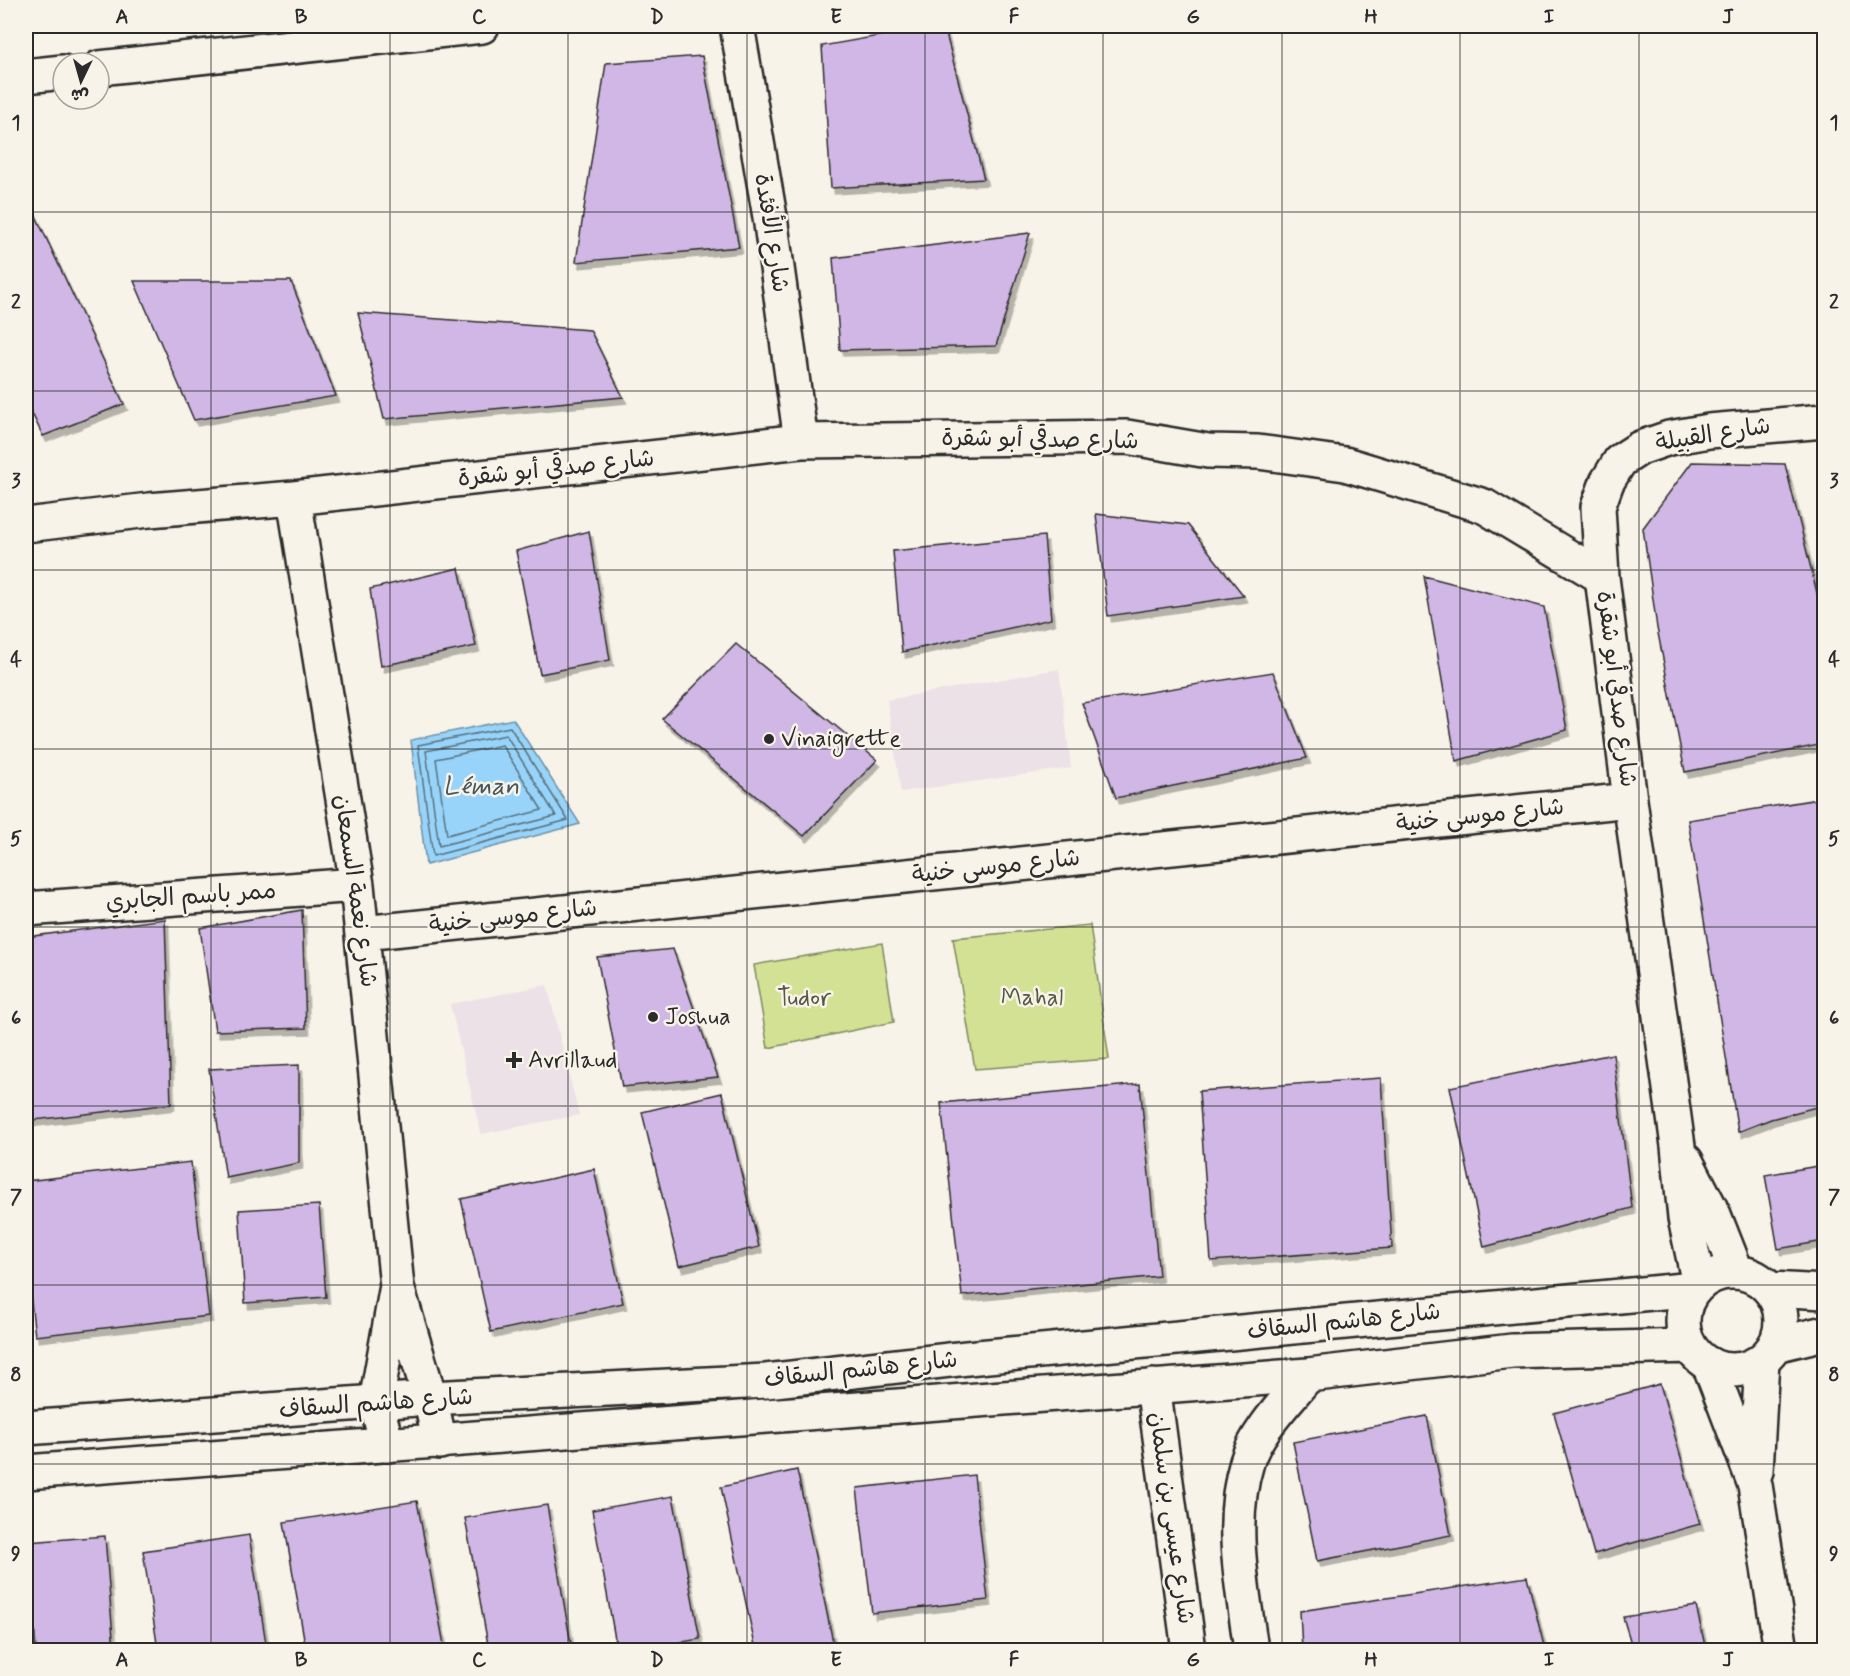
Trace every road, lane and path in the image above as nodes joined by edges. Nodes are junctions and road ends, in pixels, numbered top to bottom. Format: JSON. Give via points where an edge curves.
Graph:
{"nodes":[{"id":1,"x":482,"y":26,"type":"edge"},
{"id":2,"x":737,"y":26,"type":"edge"},
{"id":3,"x":111,"y":67,"type":"edge"},
{"id":4,"x":51,"y":73,"type":"edge"},
{"id":5,"x":26,"y":76,"type":"edge"},
{"id":6,"x":1824,"y":421,"type":"edge"},
{"id":7,"x":801,"y":441,"type":"junction"},
{"id":8,"x":294,"y":498,"type":"junction"},
{"id":9,"x":26,"y":525,"type":"edge"},
{"id":10,"x":1602,"y":577,"type":"junction"},
{"id":11,"x":1630,"y":800,"type":"junction"},
{"id":12,"x":357,"y":885,"type":"junction"},
{"id":13,"x":26,"y":909,"type":"edge"},
{"id":14,"x":363,"y":933,"type":"junction"},
{"id":15,"x":1678,"y":1146,"type":"junction"},
{"id":16,"x":1736,"y":1271,"type":"junction"},
{"id":17,"x":397,"y":1287,"type":"junction"},
{"id":18,"x":1696,"y":1287,"type":"junction"},
{"id":19,"x":1771,"y":1289,"type":"junction"},
{"id":20,"x":1824,"y":1292,"type":"edge"},
{"id":21,"x":1824,"y":1333,"type":"edge"},
{"id":22,"x":1769,"y":1352,"type":"junction"},
{"id":23,"x":1700,"y":1355,"type":"junction"},
{"id":24,"x":1308,"y":1376,"type":"junction"},
{"id":25,"x":1153,"y":1386,"type":"junction"},
{"id":26,"x":430,"y":1398,"type":"junction"},
{"id":27,"x":375,"y":1402,"type":"junction"},
{"id":28,"x":26,"y":1428,"type":"edge"},
{"id":29,"x":440,"y":1442,"type":"junction"},
{"id":30,"x":387,"y":1445,"type":"junction"},
{"id":31,"x":26,"y":1472,"type":"edge"},
{"id":32,"x":1755,"y":1485,"type":"junction"},
{"id":33,"x":1190,"y":1650,"type":"edge"},
{"id":34,"x":1251,"y":1650,"type":"edge"},
{"id":35,"x":1781,"y":1650,"type":"edge"}],
"edges":[{"from":1,"to":3,"type":"street"},
{"from":2,"to":7,"type":"street","name":"شارع الأفئدة","via":[[770,217]]},
{"from":4,"to":5,"type":"street"},
{"from":6,"to":10,"type":"street","name":"شارع القبيلة","via":[[1669,438],[1640,448],[1620,461],[1598,507]]},
{"from":7,"to":8,"type":"street","name":"شارع صدقي أبو شقرة"},
{"from":7,"to":10,"type":"street","name":"شارع صدقي أبو شقرة","via":[[1127,437],[1208,451],[1345,464],[1484,506]]},
{"from":8,"to":9,"type":"street","name":"شارع صدقي أبو شقرة"},
{"from":8,"to":12,"type":"street","name":"شارع نعمة السمعان"},
{"from":10,"to":11,"type":"street","name":"شارع صدقي أبو شقرة"},
{"from":11,"to":14,"type":"street","name":"شارع موسى خنية"},
{"from":11,"to":15,"type":"street","name":"شارع صدقي أبو شقرة"},
{"from":12,"to":13,"type":"street","name":"ممر باسم الجابري"},
{"from":12,"to":14,"type":"street","name":"شارع نعمة السمعان"},
{"from":14,"to":17,"type":"street","name":"شارع نعمة السمعان"},
{"from":15,"to":16,"type":"street","name":"شارع صدقي أبو شقرة","via":[[1714,1215]]},
{"from":15,"to":18,"type":"street","name":"شارع صدقي أبو شقرة"},
{"from":16,"to":18,"type":"street","via":[[1717,1274]]},
{"from":16,"to":19,"type":"street","via":[[1756,1277]]},
{"from":17,"to":26,"type":"street","name":"شارع نعمة السمعان"},
{"from":17,"to":27,"type":"street","name":"شارع نعمة السمعان"},
{"from":18,"to":23,"type":"street","via":[[1683,1316]]},
{"from":18,"to":26,"type":"street","name":"شارع هاشم السقاف","via":[[967,1358],[766,1382]]},
{"from":19,"to":20,"type":"street"},
{"from":19,"to":22,"type":"street","via":[[1780,1307],[1782,1326]]},
{"from":21,"to":22,"type":"street"},
{"from":22,"to":23,"type":"street","via":[[1746,1368],[1727,1370]]},
{"from":22,"to":32,"type":"street"},
{"from":23,"to":24,"type":"street","name":"شارع هاشم السقاف","via":[[1512,1351]]},
{"from":23,"to":32,"type":"street"},
{"from":24,"to":25,"type":"street","name":"شارع هاشم السقاف"},
{"from":24,"to":34,"type":"street","via":[[1270,1420],[1247,1460],[1239,1504],[1239,1553]]},
{"from":25,"to":29,"type":"street","name":"شارع هاشم السقاف"},
{"from":25,"to":33,"type":"street","name":"شارع عيسى بن سلمان"},
{"from":26,"to":27,"type":"street","name":"شارع هاشم السقاف"},
{"from":26,"to":29,"type":"street","name":"شارع نعمة السمعان"},
{"from":27,"to":28,"type":"street","name":"شارع هاشم السقاف"},
{"from":27,"to":30,"type":"street","name":"شارع نعمة السمعان"},
{"from":29,"to":30,"type":"street","name":"شارع هاشم السقاف"},
{"from":30,"to":31,"type":"street","name":"شارع هاشم السقاف"},
{"from":32,"to":35,"type":"street"}]}
